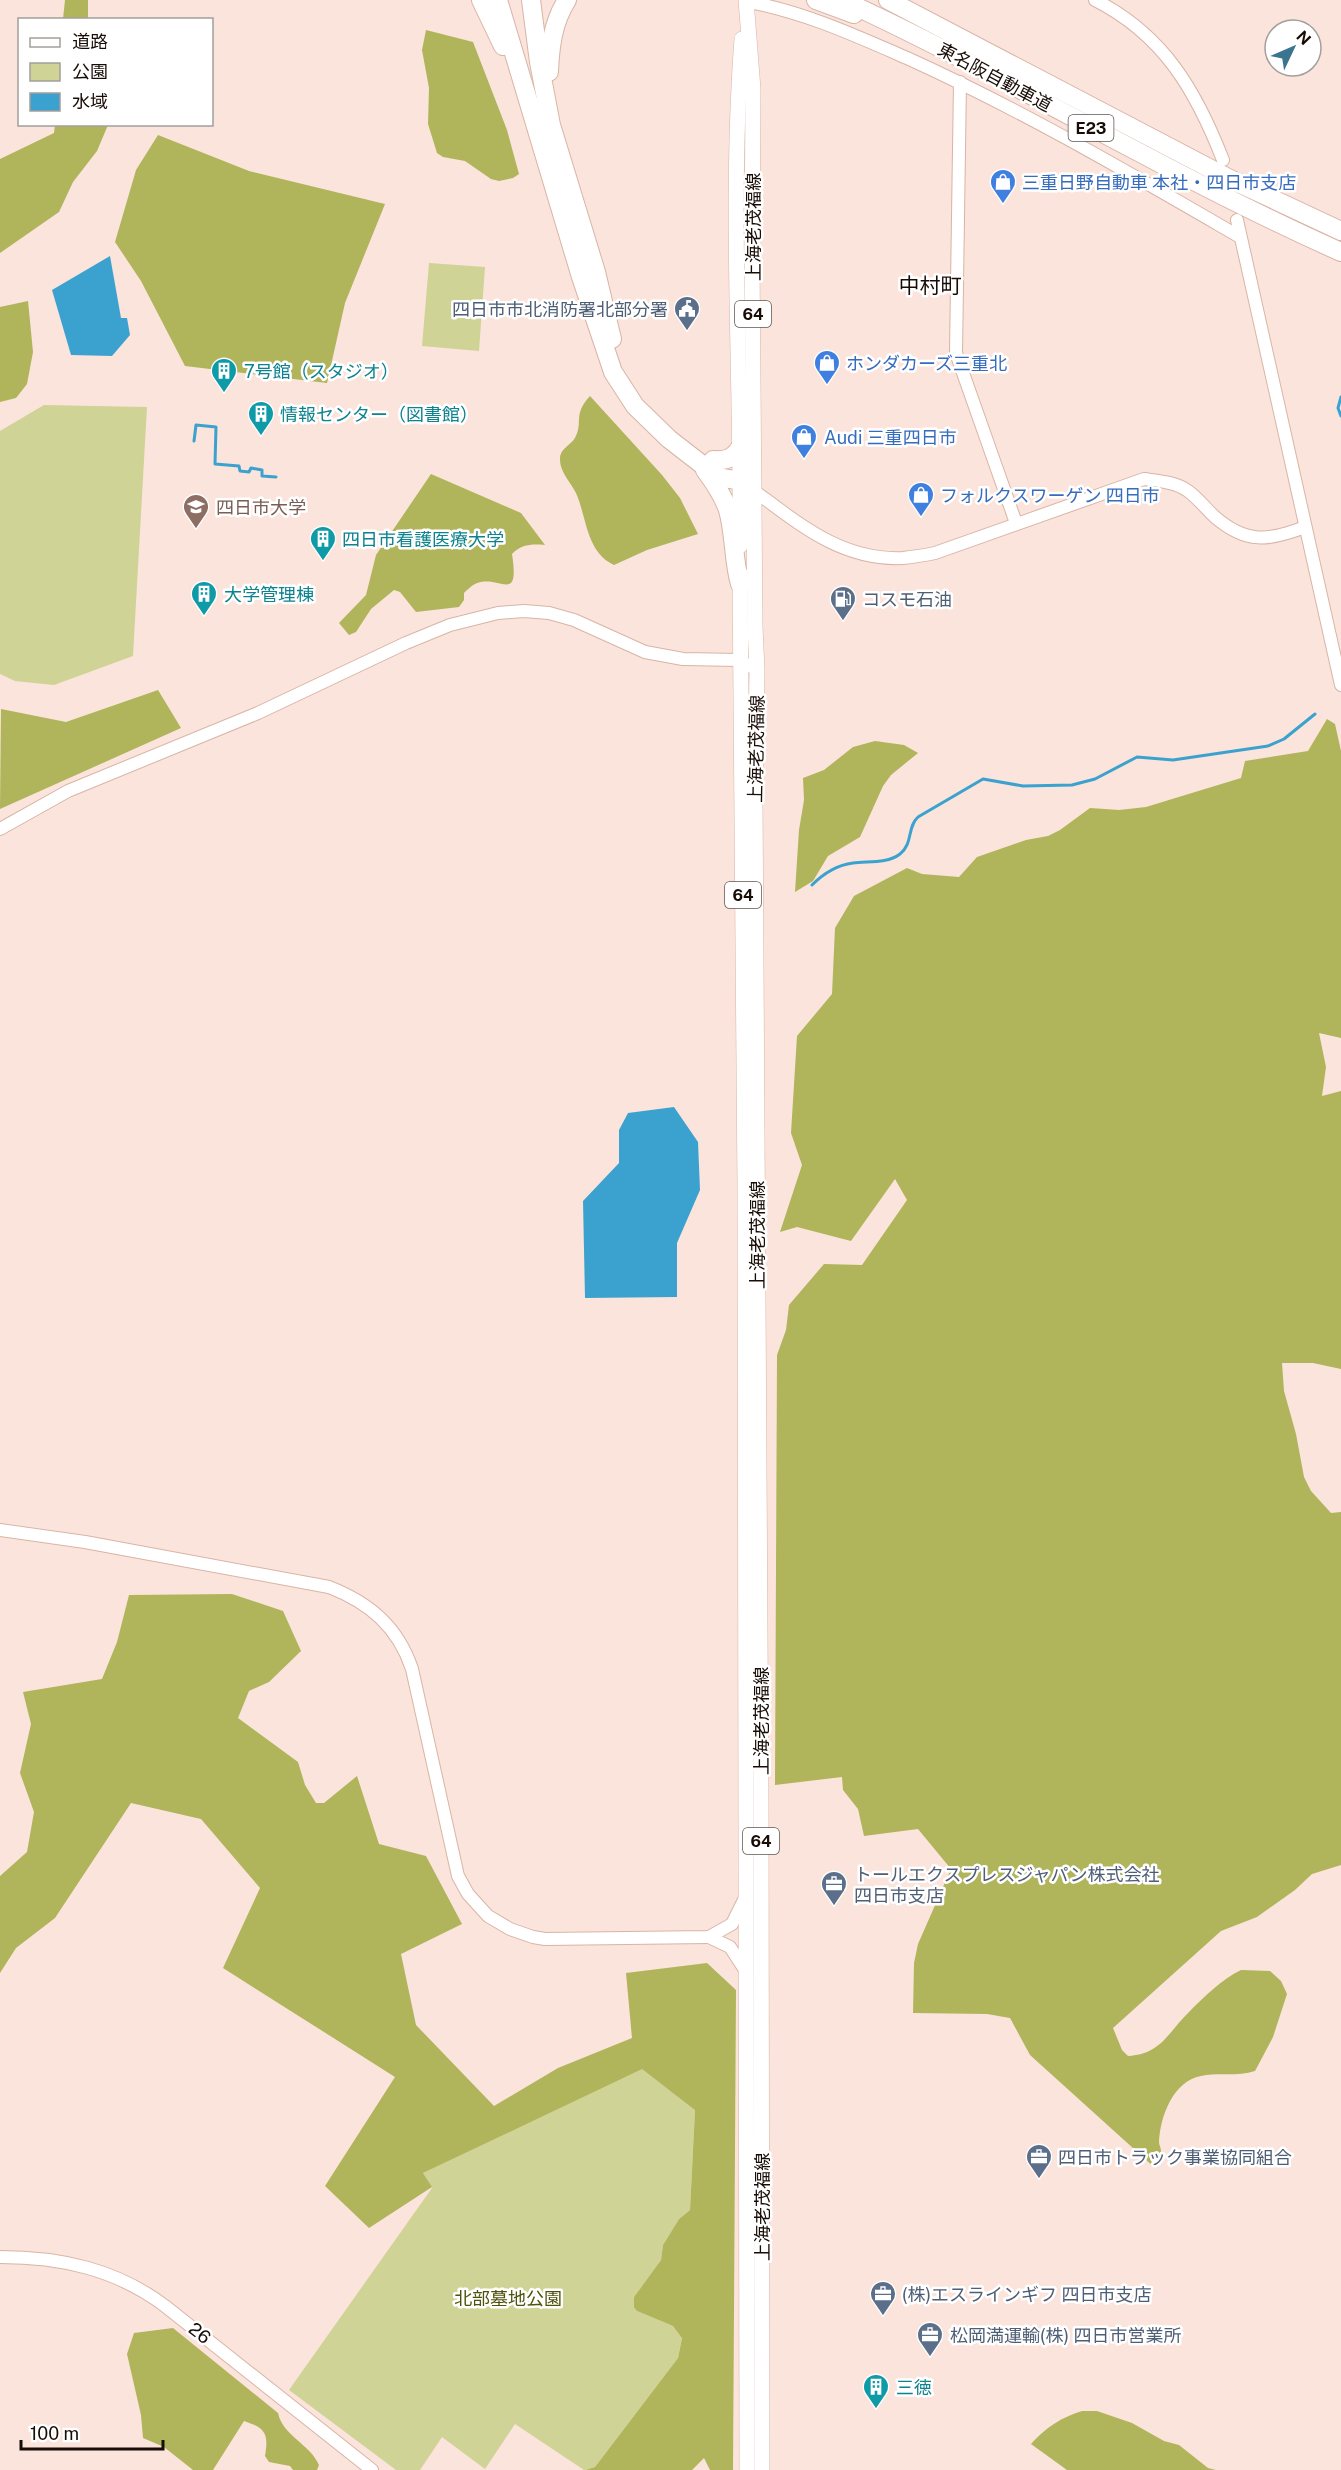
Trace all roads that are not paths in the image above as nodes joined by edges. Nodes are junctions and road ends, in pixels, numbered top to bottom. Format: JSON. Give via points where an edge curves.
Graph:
{"nodes":[{"id":1,"x":481,"y":0,"type":"edge"},
{"id":2,"x":498,"y":0,"type":"edge"},
{"id":3,"x":531,"y":0,"type":"edge"},
{"id":4,"x":567,"y":0,"type":"edge"},
{"id":5,"x":816,"y":0,"type":"edge"},
{"id":6,"x":842,"y":0,"type":"edge"},
{"id":7,"x":888,"y":0,"type":"edge"},
{"id":8,"x":900,"y":0,"type":"edge"},
{"id":9,"x":1095,"y":0,"type":"edge"},
{"id":10,"x":745,"y":1,"type":"edge"},
{"id":11,"x":953,"y":54,"type":"junction"},
{"id":12,"x":995,"y":54,"type":"junction"},
{"id":13,"x":960,"y":82,"type":"junction"},
{"id":14,"x":533,"y":116,"type":"junction"},
{"id":15,"x":551,"y":124,"type":"junction"},
{"id":16,"x":1223,"y":160,"type":"dead end"},
{"id":17,"x":1237,"y":220,"type":"dead end"},
{"id":18,"x":1341,"y":231,"type":"edge"},
{"id":19,"x":1240,"y":237,"type":"junction"},
{"id":20,"x":1341,"y":252,"type":"edge"},
{"id":21,"x":741,"y":446,"type":"junction"},
{"id":22,"x":709,"y":464,"type":"junction"},
{"id":23,"x":748,"y":486,"type":"junction"},
{"id":24,"x":1016,"y":524,"type":"junction"},
{"id":25,"x":1305,"y":527,"type":"junction"},
{"id":26,"x":740,"y":584,"type":"junction"},
{"id":27,"x":739,"y":660,"type":"junction"},
{"id":28,"x":757,"y":670,"type":"junction"},
{"id":29,"x":1341,"y":685,"type":"edge"},
{"id":30,"x":0,"y":829,"type":"edge"},
{"id":31,"x":0,"y":1530,"type":"edge"},
{"id":32,"x":747,"y":1894,"type":"junction"},
{"id":33,"x":709,"y":1937,"type":"junction"},
{"id":34,"x":747,"y":1974,"type":"junction"},
{"id":35,"x":0,"y":2257,"type":"edge"},
{"id":36,"x":372,"y":2470,"type":"edge"},
{"id":37,"x":747,"y":2470,"type":"edge"},
{"id":38,"x":762,"y":2470,"type":"edge"}],
"edges":[{"from":1,"to":14,"type":"highway"},
{"from":2,"to":14,"type":"highway"},
{"from":3,"to":15,"type":"highway"},
{"from":4,"to":15,"type":"highway","via":[[550,46]]},
{"from":5,"to":11,"type":"highway"},
{"from":6,"to":11,"type":"highway","name":"東名阪自動車道","number":"E23"},
{"from":7,"to":12,"type":"highway","name":"東名阪自動車道","number":"E23"},
{"from":8,"to":12,"type":"highway"},
{"from":9,"to":16,"type":"street","via":[[1131,23],[1179,72],[1196,96]]},
{"from":10,"to":13,"type":"street","via":[[812,17]]},
{"from":10,"to":21,"type":"main road","name":"上海老茂福線","number":"64","via":[[738,86]]},
{"from":10,"to":23,"type":"main road","name":"上海老茂福線","number":"64","via":[[753,89]]},
{"from":11,"to":20,"type":"highway","name":"東名阪自動車道","number":"E23","via":[[1152,161]]},
{"from":12,"to":18,"type":"highway","name":"東名阪自動車道","number":"E23","via":[[1230,179]]},
{"from":13,"to":19,"type":"street"},
{"from":13,"to":24,"type":"street","via":[[956,353]]},
{"from":14,"to":22,"type":"highway","via":[[613,372],[649,421]]},
{"from":15,"to":22,"type":"highway","via":[[596,272],[610,333],[626,376],[652,410]]},
{"from":17,"to":19,"type":"street"},
{"from":19,"to":25,"type":"street"},
{"from":21,"to":22,"type":"highway","via":[[732,458]]},
{"from":21,"to":23,"type":"main road","name":"上海老茂福線","number":"64"},
{"from":22,"to":23,"type":"highway","via":[[718,477]]},
{"from":22,"to":26,"type":"highway","via":[[728,509]]},
{"from":23,"to":24,"type":"street","via":[[818,537],[860,554],[902,558],[935,553]]},
{"from":23,"to":26,"type":"main road","name":"上海老茂福線","number":"64"},
{"from":23,"to":28,"type":"main road","name":"上海老茂福線","number":"64"},
{"from":24,"to":25,"type":"street","via":[[1144,479],[1188,490],[1239,534],[1263,539]]},
{"from":25,"to":29,"type":"street"},
{"from":26,"to":27,"type":"main road","name":"上海老茂福線","number":"64"},
{"from":27,"to":28,"type":"street"},
{"from":27,"to":30,"type":"street","via":[[683,659],[645,652],[549,613],[524,611],[469,619],[406,643],[258,713],[68,791]]},
{"from":27,"to":32,"type":"main road","name":"上海老茂福線","number":"64","via":[[744,926]]},
{"from":28,"to":38,"type":"main road","name":"上海老茂福線","number":"64"},
{"from":31,"to":33,"type":"street","via":[[330,1587],[361,1601],[390,1626],[407,1654],[454,1865],[463,1886],[481,1909],[510,1929],[545,1939]]},
{"from":32,"to":33,"type":"street","via":[[732,1924]]},
{"from":32,"to":34,"type":"main road","name":"上海老茂福線","number":"64"},
{"from":33,"to":34,"type":"street","via":[[730,1947]]},
{"from":34,"to":37,"type":"main road","name":"上海老茂福線","number":"64"},
{"from":35,"to":36,"type":"street","name":"26","via":[[78,2264],[137,2287]]}]}
